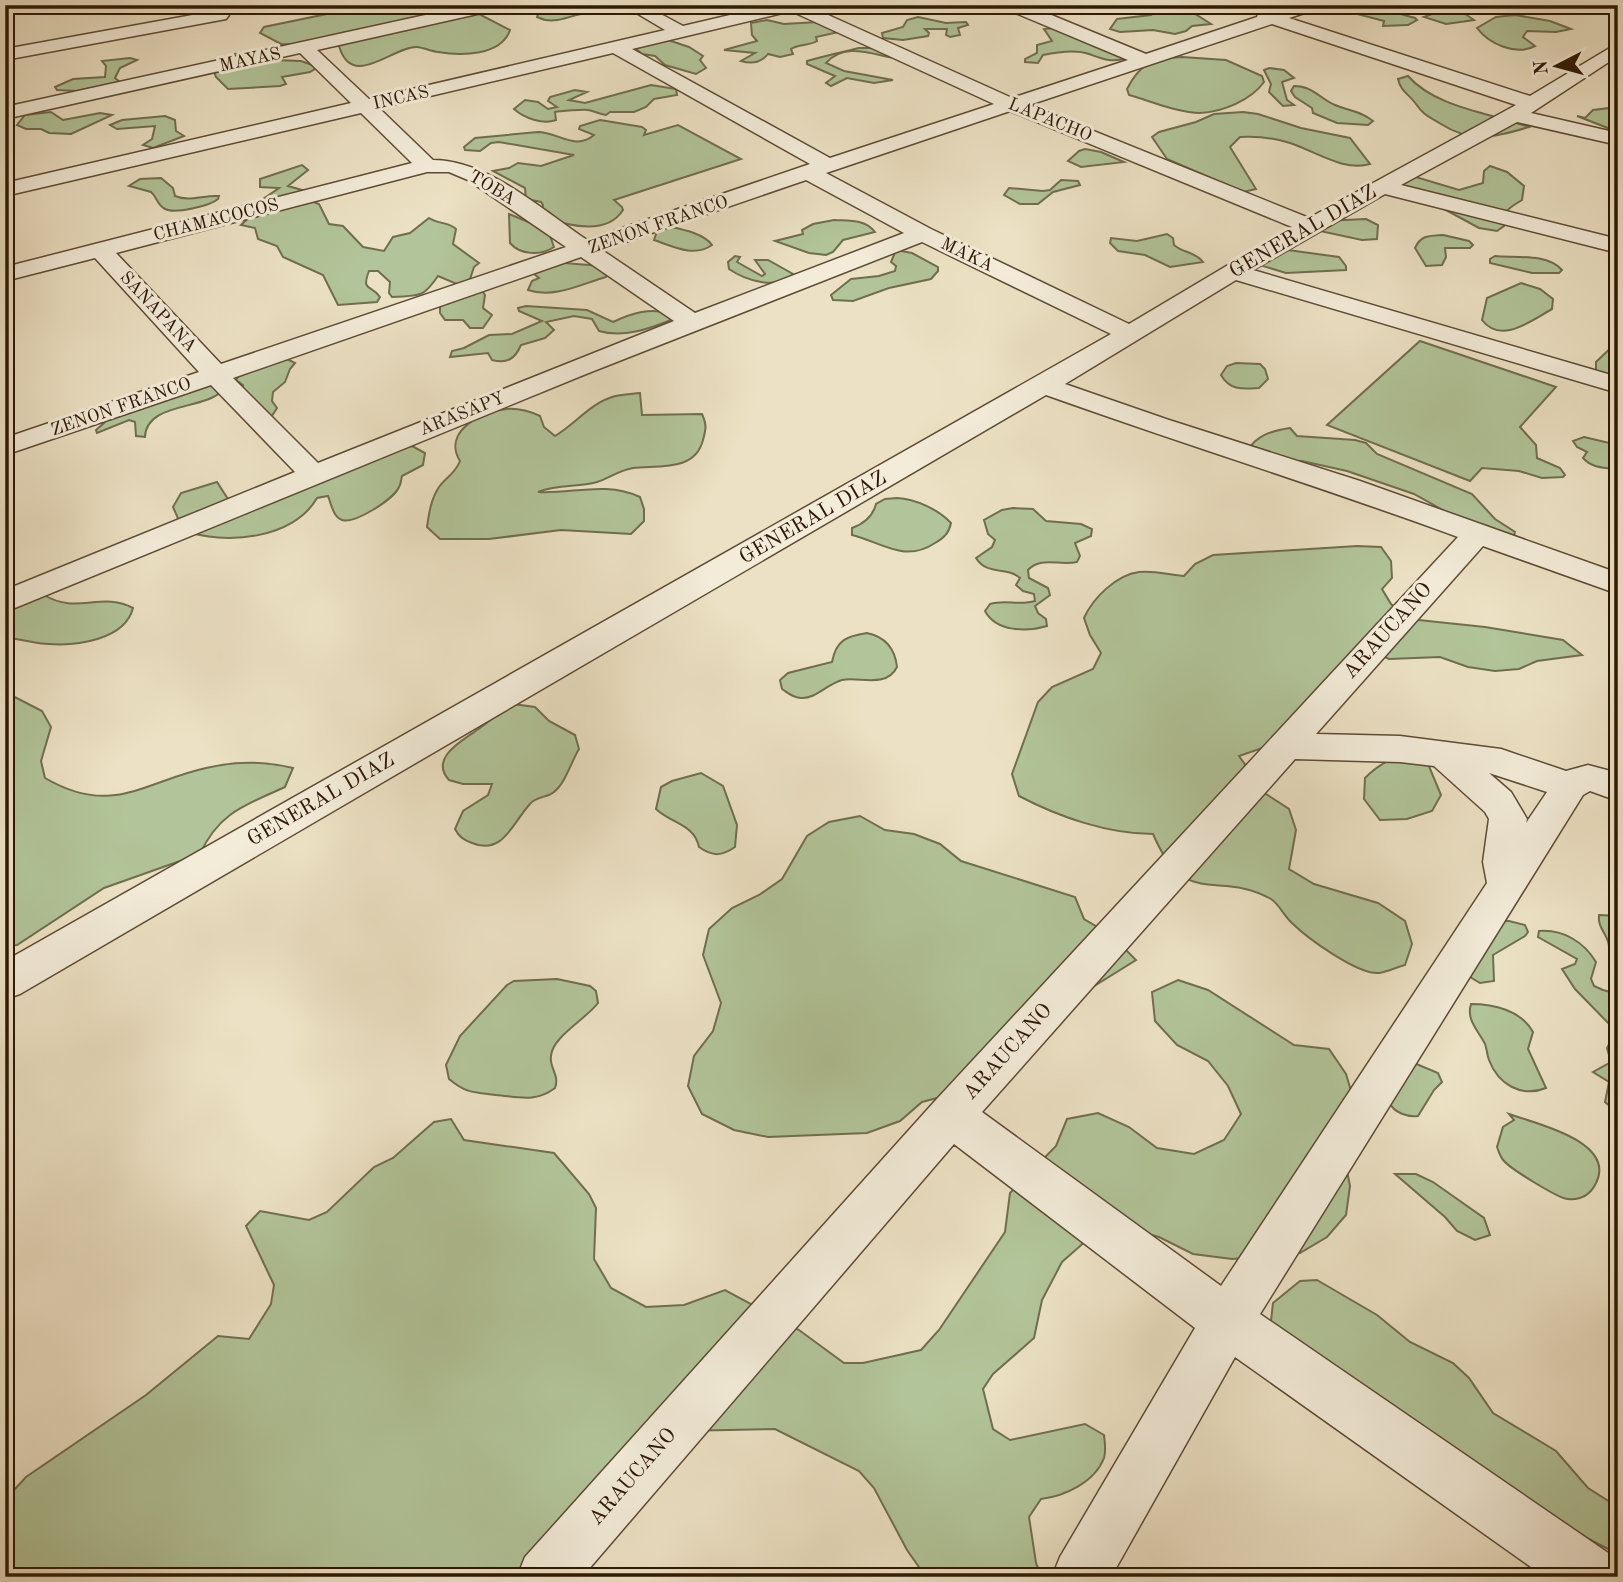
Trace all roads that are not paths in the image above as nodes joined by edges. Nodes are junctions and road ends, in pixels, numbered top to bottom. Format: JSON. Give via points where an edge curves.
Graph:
{"nodes":[{"id":1,"x":495,"y":5,"type":"edge"},
{"id":2,"x":631,"y":5,"type":"edge"},
{"id":3,"x":1012,"y":5,"type":"edge"},
{"id":4,"x":1311,"y":5,"type":"edge"},
{"id":5,"x":795,"y":6,"type":"edge"},
{"id":6,"x":1247,"y":10,"type":"dead end"},
{"id":7,"x":220,"y":15,"type":"dead end"},
{"id":8,"x":1271,"y":19,"type":"junction"},
{"id":9,"x":681,"y":32,"type":"junction"},
{"id":10,"x":306,"y":48,"type":"junction"},
{"id":11,"x":617,"y":48,"type":"junction"},
{"id":12,"x":1615,"y":52,"type":"edge"},
{"id":13,"x":5,"y":55,"type":"edge"},
{"id":14,"x":1148,"y":61,"type":"junction"},
{"id":15,"x":365,"y":106,"type":"junction"},
{"id":16,"x":1014,"y":106,"type":"junction"},
{"id":17,"x":1522,"y":109,"type":"junction"},
{"id":18,"x":5,"y":113,"type":"edge"},
{"id":19,"x":1618,"y":139,"type":"edge"},
{"id":20,"x":427,"y":166,"type":"junction"},
{"id":21,"x":818,"y":169,"type":"junction"},
{"id":22,"x":1382,"y":187,"type":"junction"},
{"id":23,"x":5,"y":190,"type":"edge"},
{"id":24,"x":1310,"y":226,"type":"junction"},
{"id":25,"x":923,"y":234,"type":"junction"},
{"id":26,"x":1618,"y":246,"type":"edge"},
{"id":27,"x":101,"y":250,"type":"junction"},
{"id":28,"x":586,"y":250,"type":"junction"},
{"id":29,"x":1234,"y":272,"type":"junction"},
{"id":30,"x":5,"y":274,"type":"edge"},
{"id":31,"x":691,"y":322,"type":"junction"},
{"id":32,"x":1128,"y":333,"type":"junction"},
{"id":33,"x":216,"y":375,"type":"junction"},
{"id":34,"x":1618,"y":384,"type":"edge"},
{"id":35,"x":1044,"y":385,"type":"junction"},
{"id":36,"x":5,"y":447,"type":"edge"},
{"id":37,"x":313,"y":474,"type":"junction"},
{"id":38,"x":1478,"y":533,"type":"junction"},
{"id":39,"x":1618,"y":584,"type":"edge"},
{"id":40,"x":5,"y":602,"type":"edge"},
{"id":41,"x":1284,"y":746,"type":"junction"},
{"id":42,"x":1444,"y":755,"type":"junction"},
{"id":43,"x":1570,"y":786,"type":"junction"},
{"id":44,"x":1618,"y":788,"type":"edge"},
{"id":45,"x":1507,"y":886,"type":"junction"},
{"id":46,"x":5,"y":982,"type":"edge"},
{"id":47,"x":951,"y":1115,"type":"junction"},
{"id":48,"x":1227,"y":1321,"type":"junction"},
{"id":49,"x":545,"y":1577,"type":"edge"},
{"id":50,"x":1080,"y":1577,"type":"edge"},
{"id":51,"x":1594,"y":1577,"type":"edge"}],
"edges":[{"from":1,"to":10,"type":"street","name":"MAYAS"},
{"from":2,"to":9,"type":"street"},
{"from":3,"to":14,"type":"street"},
{"from":4,"to":8,"type":"street","name":"ZENON FRANCO"},
{"from":5,"to":9,"type":"street","name":"INCAS"},
{"from":5,"to":16,"type":"street","name":"LAPACHO"},
{"from":6,"to":8,"type":"street"},
{"from":7,"to":13,"type":"street"},
{"from":8,"to":14,"type":"street","name":"ZENON FRANCO"},
{"from":8,"to":17,"type":"street"},
{"from":9,"to":11,"type":"street","name":"INCAS"},
{"from":10,"to":15,"type":"street"},
{"from":10,"to":18,"type":"street","name":"MAYAS"},
{"from":11,"to":15,"type":"street","name":"INCAS"},
{"from":11,"to":21,"type":"street","name":"MAKA"},
{"from":12,"to":17,"type":"street","name":"GENERAL DIAZ"},
{"from":14,"to":16,"type":"street","name":"ZENON FRANCO"},
{"from":15,"to":20,"type":"street"},
{"from":15,"to":23,"type":"street","name":"INCAS"},
{"from":16,"to":21,"type":"street","name":"ZENON FRANCO"},
{"from":16,"to":24,"type":"street","name":"LAPACHO"},
{"from":17,"to":19,"type":"street"},
{"from":17,"to":22,"type":"street","name":"GENERAL DIAZ"},
{"from":20,"to":27,"type":"street","name":"CHAMACOCOS"},
{"from":20,"to":28,"type":"street","name":"TOBA","via":[[451,166],[476,175]]},
{"from":21,"to":25,"type":"street","name":"MAKA"},
{"from":21,"to":28,"type":"street","name":"ZENON FRANCO"},
{"from":22,"to":24,"type":"street","name":"GENERAL DIAZ"},
{"from":22,"to":26,"type":"street"},
{"from":24,"to":29,"type":"street","name":"GENERAL DIAZ"},
{"from":25,"to":31,"type":"street","name":"ARASAPY"},
{"from":25,"to":32,"type":"street","name":"MAKA"},
{"from":27,"to":30,"type":"street","name":"CHAMACOCOS"},
{"from":27,"to":33,"type":"street","name":"SANAPANA"},
{"from":28,"to":31,"type":"street","name":"TOBA"},
{"from":28,"to":33,"type":"street","name":"ZENON FRANCO"},
{"from":29,"to":32,"type":"street","name":"GENERAL DIAZ"},
{"from":29,"to":34,"type":"street"},
{"from":31,"to":37,"type":"street","name":"ARASAPY"},
{"from":32,"to":35,"type":"street","name":"GENERAL DIAZ"},
{"from":33,"to":36,"type":"street","name":"ZENON FRANCO"},
{"from":33,"to":37,"type":"street","name":"SANAPANA"},
{"from":35,"to":38,"type":"street"},
{"from":35,"to":46,"type":"street","name":"GENERAL DIAZ"},
{"from":37,"to":40,"type":"street","name":"ARASAPY"},
{"from":38,"to":39,"type":"street"},
{"from":38,"to":41,"type":"street","name":"ARAUCANO"},
{"from":41,"to":42,"type":"street"},
{"from":41,"to":47,"type":"street","name":"ARAUCANO"},
{"from":42,"to":43,"type":"street","via":[[1501,762]]},
{"from":42,"to":45,"type":"street","via":[[1498,802],[1508,819],[1502,862]]},
{"from":43,"to":44,"type":"street","via":[[1578,778],[1591,777]]},
{"from":43,"to":45,"type":"street"},
{"from":45,"to":48,"type":"street"},
{"from":47,"to":48,"type":"street"},
{"from":47,"to":49,"type":"street","name":"ARAUCANO"},
{"from":48,"to":50,"type":"street"},
{"from":48,"to":51,"type":"street"}]}
